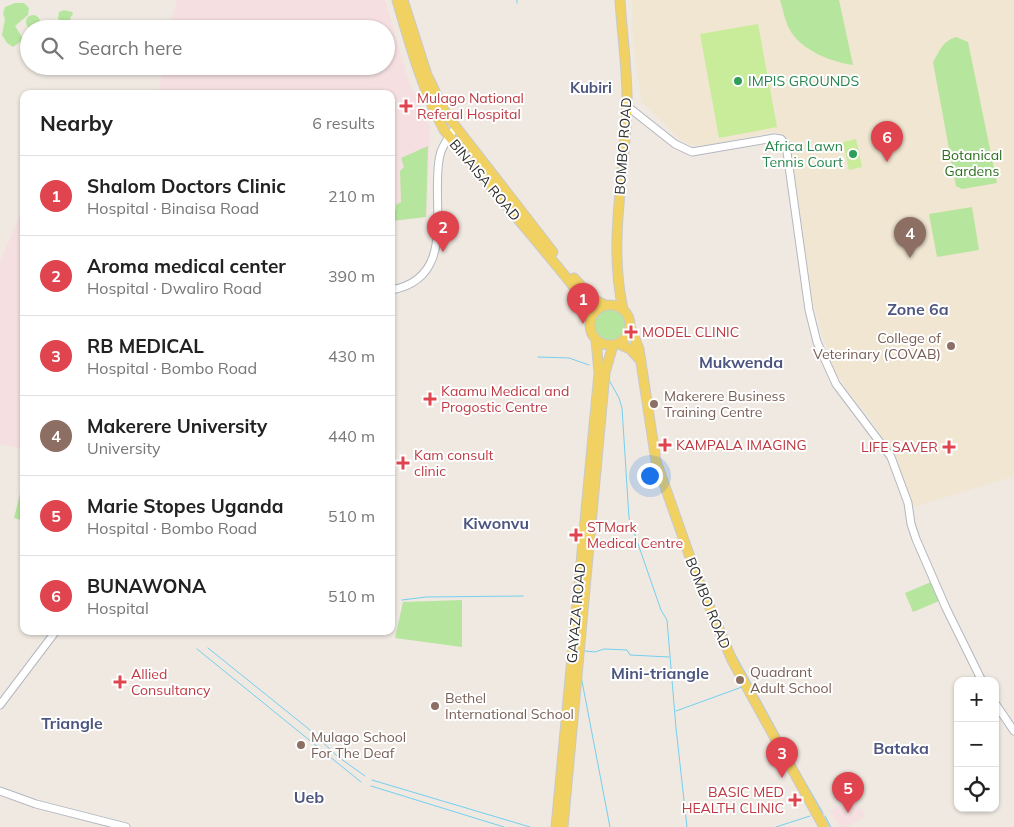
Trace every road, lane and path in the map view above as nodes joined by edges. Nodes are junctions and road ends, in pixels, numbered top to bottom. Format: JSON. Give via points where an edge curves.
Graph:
{"nodes":[{"id":1,"x":396,"y":0,"type":"edge"},
{"id":2,"x":403,"y":0,"type":"edge"},
{"id":3,"x":620,"y":0,"type":"edge"},
{"id":4,"x":627,"y":106,"type":"junction"},
{"id":5,"x":455,"y":128,"type":"junction"},
{"id":6,"x":450,"y":138,"type":"junction"},
{"id":7,"x":395,"y":289,"type":"edge"},
{"id":8,"x":619,"y":291,"type":"junction"},
{"id":9,"x":608,"y":305,"type":"junction"},
{"id":10,"x":623,"y":309,"type":"junction"},
{"id":11,"x":591,"y":317,"type":"junction"},
{"id":12,"x":630,"y":329,"type":"junction"},
{"id":13,"x":596,"y":340,"type":"junction"},
{"id":14,"x":616,"y":344,"type":"junction"},
{"id":15,"x":641,"y":361,"type":"junction"},
{"id":16,"x":53,"y":635,"type":"edge"},
{"id":17,"x":980,"y":677,"type":"edge"},
{"id":18,"x":0,"y":705,"type":"edge"},
{"id":19,"x":999,"y":709,"type":"edge"},
{"id":20,"x":1014,"y":731,"type":"edge"},
{"id":21,"x":0,"y":791,"type":"edge"},
{"id":22,"x":126,"y":827,"type":"edge"},
{"id":23,"x":556,"y":827,"type":"edge"},
{"id":24,"x":563,"y":827,"type":"edge"},
{"id":25,"x":824,"y":827,"type":"edge"}],
"edges":[{"from":1,"to":6,"type":"main road","name":"BINAISA ROAD","via":[[430,106]]},
{"from":2,"to":5,"type":"main road","name":"BINAISA ROAD","via":[[427,75]]},
{"from":3,"to":4,"type":"main road","name":"BOMBO ROAD"},
{"from":4,"to":8,"type":"main road","name":"BOMBO ROAD","via":[[617,226]]},
{"from":4,"to":17,"type":"street","via":[[675,144],[692,152],[774,138],[781,139],[786,145],[816,342],[836,384],[890,453],[908,503],[916,539]]},
{"from":5,"to":6,"type":"street"},
{"from":5,"to":9,"type":"main road","name":"BINAISA ROAD","via":[[584,291],[596,302]]},
{"from":6,"to":7,"type":"street","via":[[439,157],[438,221],[433,256],[417,278]]},
{"from":6,"to":11,"type":"main road","name":"BINAISA ROAD","via":[[563,273]]},
{"from":8,"to":9,"type":"main road"},
{"from":8,"to":10,"type":"main road","name":"BOMBO ROAD"},
{"from":9,"to":10,"type":"main road"},
{"from":9,"to":11,"type":"main road","via":[[596,310]]},
{"from":10,"to":12,"type":"main road","via":[[630,320]]},
{"from":11,"to":13,"type":"main road","via":[[590,328]]},
{"from":12,"to":14,"type":"main road","via":[[624,340]]},
{"from":12,"to":15,"type":"main road","name":"BOMBO ROAD","via":[[638,344]]},
{"from":13,"to":14,"type":"main road","via":[[603,344]]},
{"from":13,"to":23,"type":"main road","name":"GAYAZA ROAD","via":[[599,373]]},
{"from":14,"to":15,"type":"main road","via":[[630,349]]},
{"from":14,"to":24,"type":"main road","name":"GAYAZA ROAD","via":[[605,373]]},
{"from":15,"to":25,"type":"main road","name":"BOMBO ROAD","via":[[656,461],[699,584],[732,660]]},
{"from":16,"to":18,"type":"street"},
{"from":19,"to":20,"type":"street"},
{"from":21,"to":22,"type":"street","via":[[36,804]]}]}
